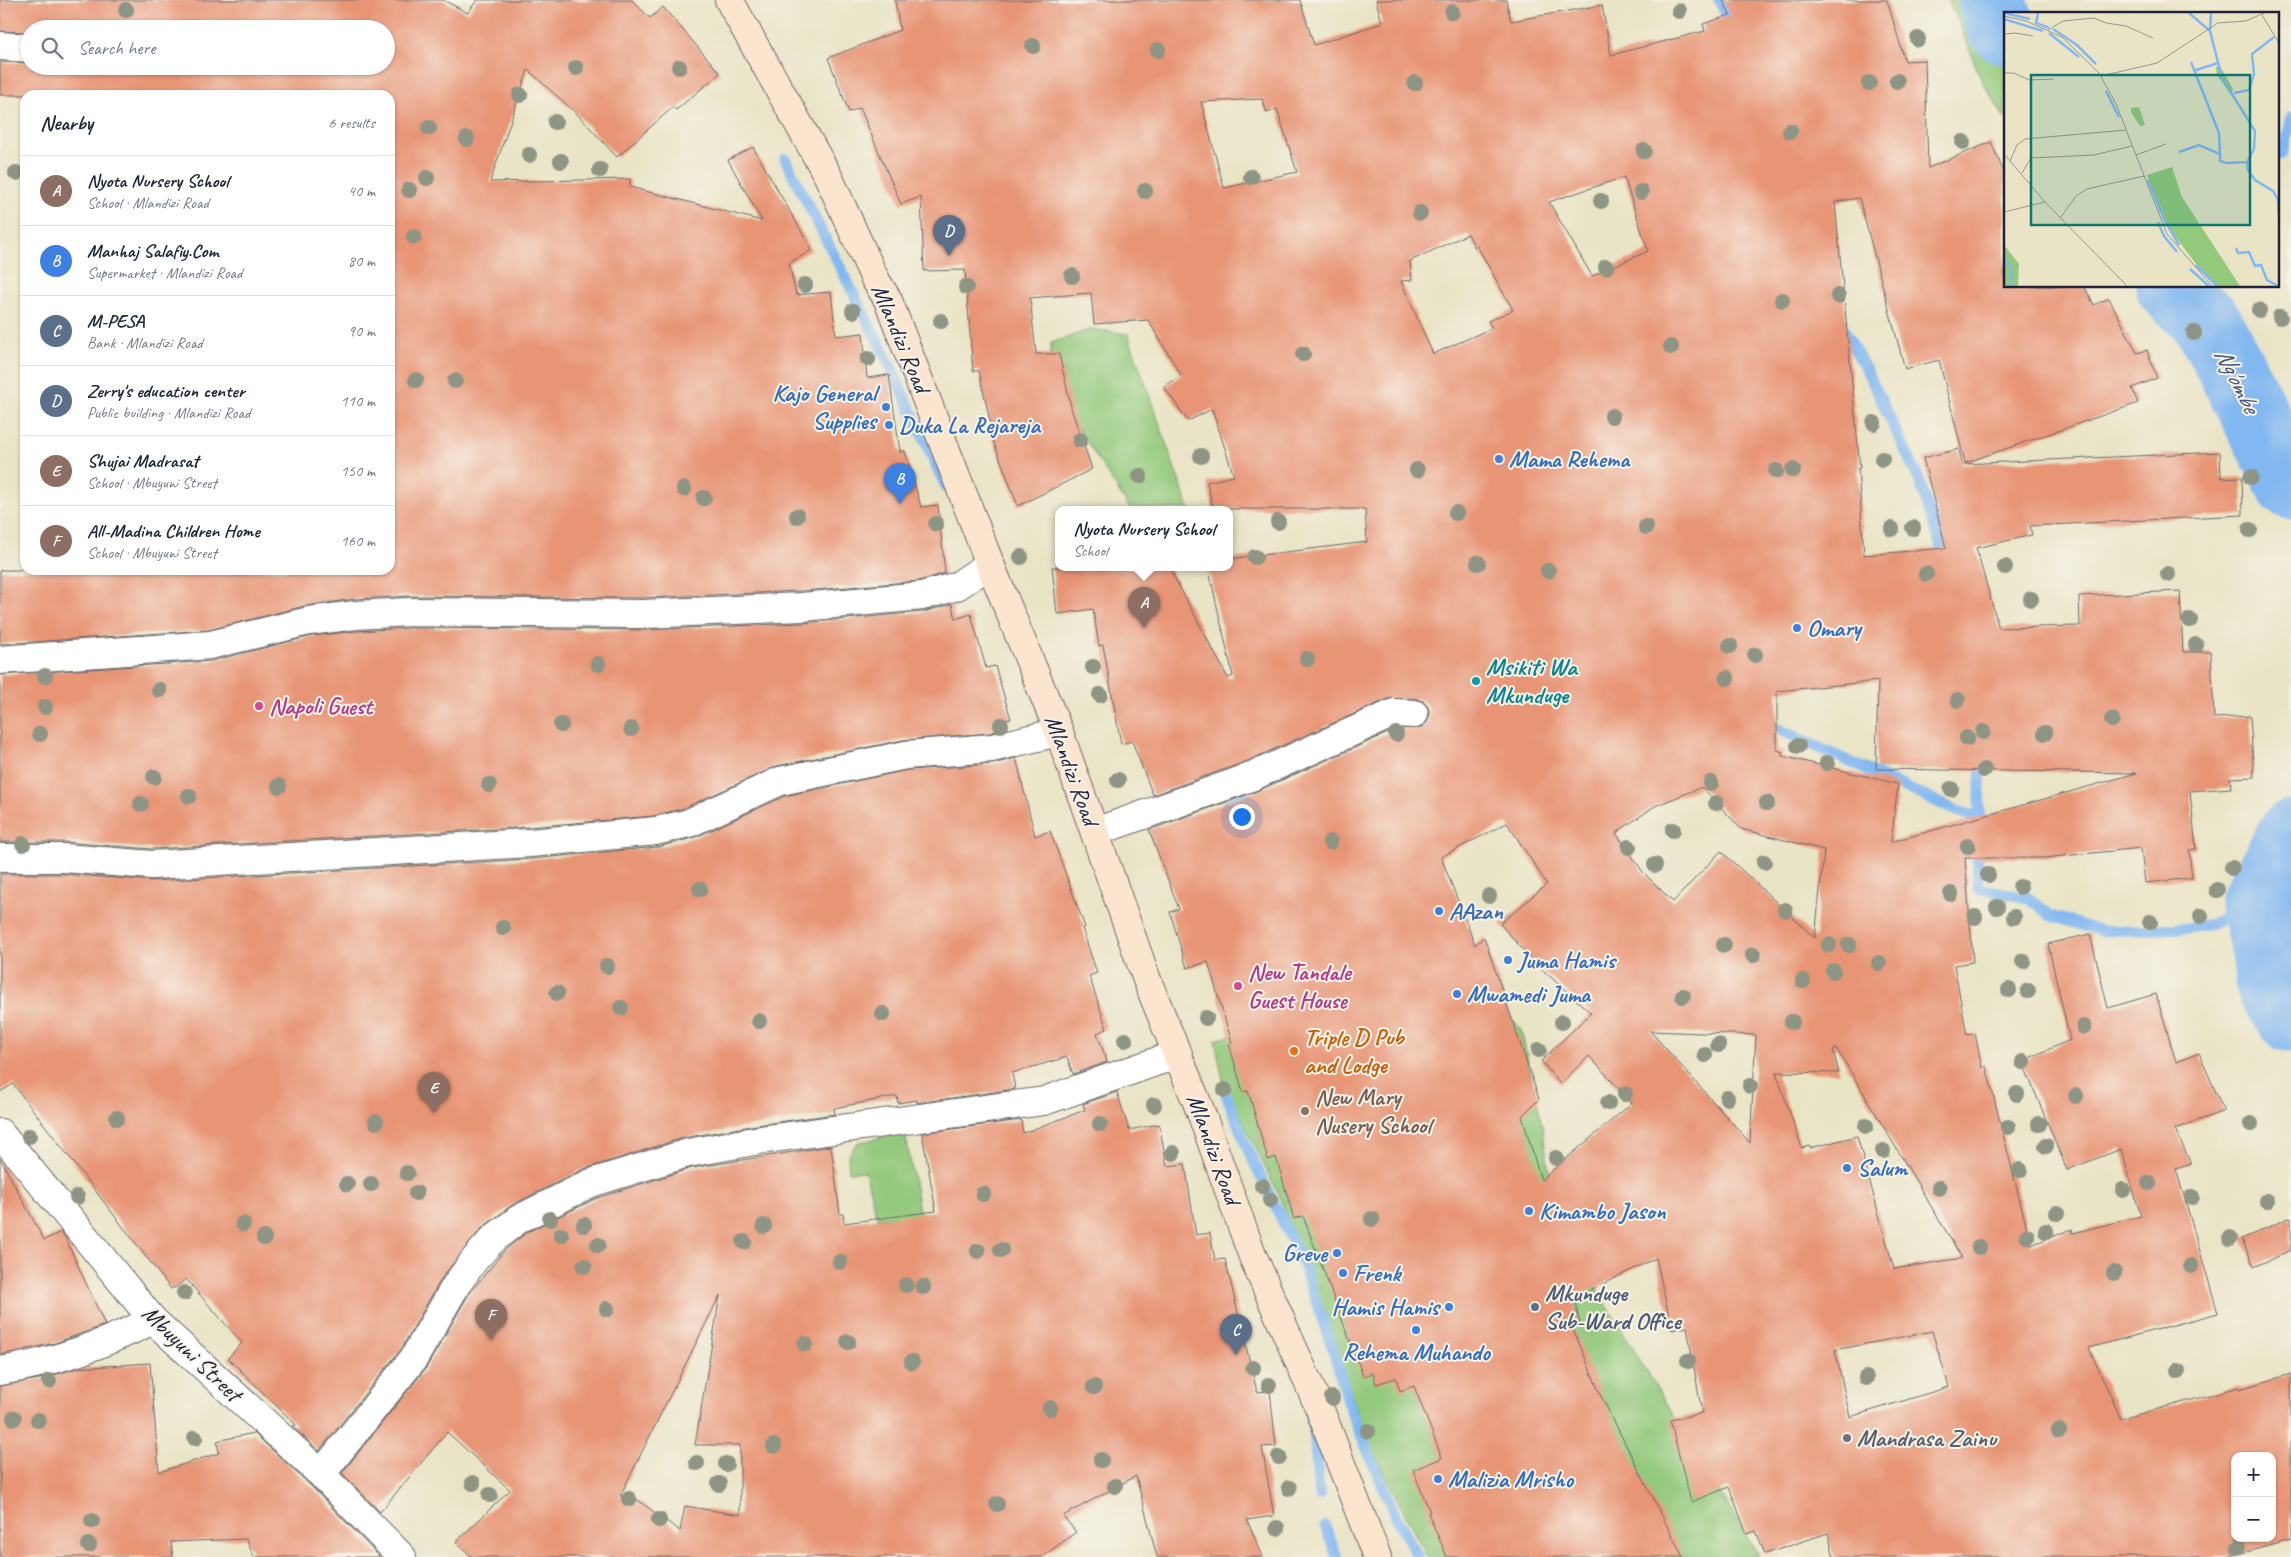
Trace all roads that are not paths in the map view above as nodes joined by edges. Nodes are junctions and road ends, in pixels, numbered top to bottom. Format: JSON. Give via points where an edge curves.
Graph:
{"nodes":[{"id":1,"x":733,"y":1,"type":"edge"},
{"id":2,"x":0,"y":46,"type":"edge"},
{"id":3,"x":20,"y":47,"type":"edge"},
{"id":4,"x":990,"y":564,"type":"junction"},
{"id":5,"x":0,"y":660,"type":"edge"},
{"id":6,"x":1414,"y":714,"type":"dead end"},
{"id":7,"x":1059,"y":732,"type":"junction"},
{"id":8,"x":1095,"y":832,"type":"junction"},
{"id":9,"x":0,"y":858,"type":"edge"},
{"id":10,"x":1178,"y":1054,"type":"junction"},
{"id":11,"x":0,"y":1133,"type":"edge"},
{"id":12,"x":153,"y":1320,"type":"junction"},
{"id":13,"x":0,"y":1371,"type":"edge"},
{"id":14,"x":321,"y":1474,"type":"junction"},
{"id":15,"x":402,"y":1557,"type":"edge"},
{"id":16,"x":1378,"y":1557,"type":"edge"}],
"edges":[{"from":1,"to":4,"type":"street","name":"Mlandizi Road","via":[[828,176],[875,279],[888,300]]},
{"from":2,"to":3,"type":"street"},
{"from":4,"to":5,"type":"street","via":[[957,586],[922,596],[802,607],[643,614],[409,612],[356,615],[309,621],[210,645]]},
{"from":4,"to":7,"type":"street","name":"Mlandizi Road"},
{"from":6,"to":8,"type":"street","via":[[1394,713],[1251,777]]},
{"from":7,"to":8,"type":"street","name":"Mlandizi Road"},
{"from":7,"to":9,"type":"street","via":[[992,748],[906,755],[780,781],[689,823],[656,830],[530,842],[152,865],[64,858]]},
{"from":8,"to":10,"type":"street","name":"Mlandizi Road","via":[[1147,980]]},
{"from":10,"to":14,"type":"street","via":[[1044,1101],[688,1153],[591,1183],[519,1219],[494,1238],[456,1285],[414,1358]]},
{"from":10,"to":16,"type":"street","name":"Mlandizi Road","via":[[1253,1257],[1319,1407]]},
{"from":11,"to":12,"type":"street","name":"Mbuyuni Street"},
{"from":12,"to":13,"type":"street","via":[[77,1354]]},
{"from":12,"to":14,"type":"street","name":"Mbuyuni Street"},
{"from":14,"to":15,"type":"street","name":"Mbuyuni Street"}]}
